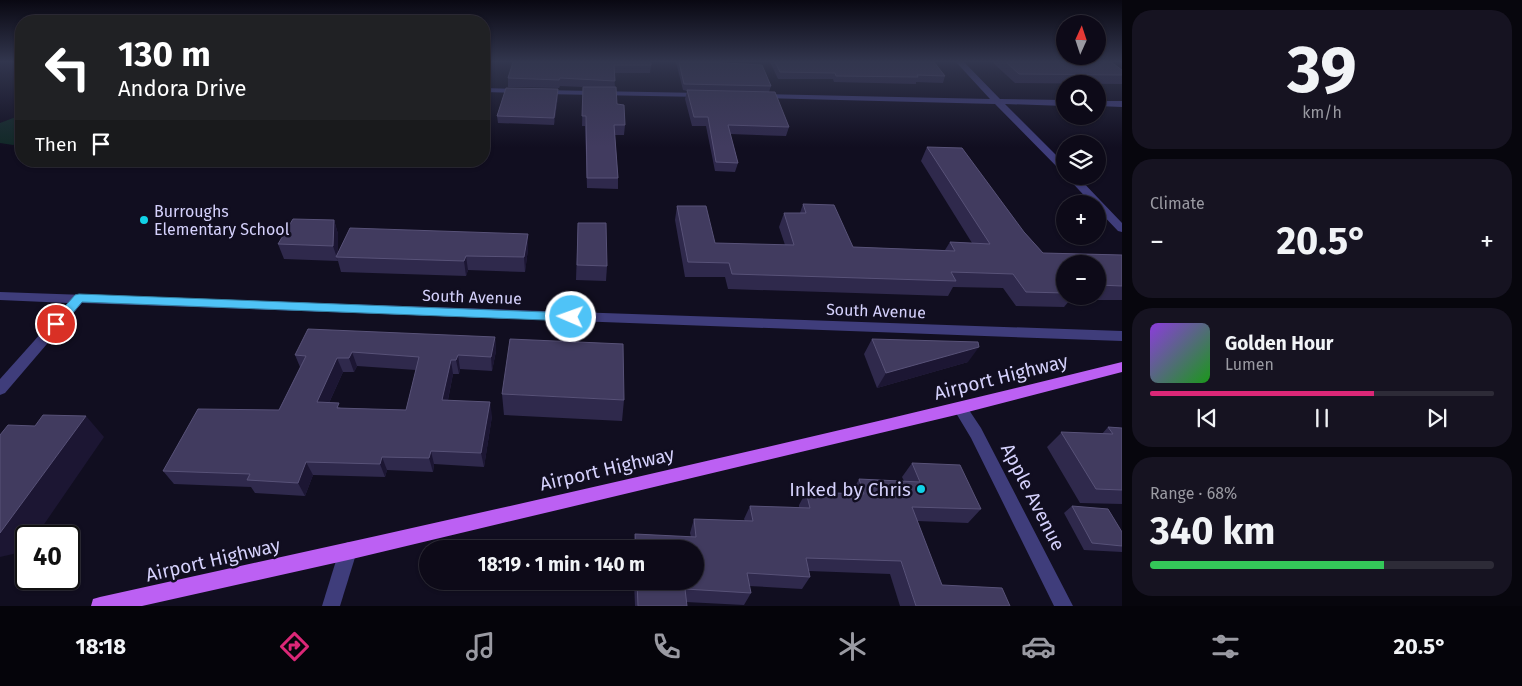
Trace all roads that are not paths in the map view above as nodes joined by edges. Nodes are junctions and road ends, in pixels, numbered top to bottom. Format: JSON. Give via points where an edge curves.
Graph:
{"nodes":[{"id":1,"x":497,"y":90,"type":"edge"},
{"id":2,"x":986,"y":90,"type":"edge"},
{"id":3,"x":713,"y":95,"type":"edge"},
{"id":4,"x":752,"y":96,"type":"edge"},
{"id":5,"x":997,"y":102,"type":"junction"},
{"id":6,"x":1056,"y":103,"type":"edge"},
{"id":7,"x":1106,"y":104,"type":"edge"},
{"id":8,"x":1122,"y":104,"type":"edge"},
{"id":9,"x":1056,"y":161,"type":"edge"},
{"id":10,"x":1080,"y":185,"type":"edge"},
{"id":11,"x":1122,"y":229,"type":"edge"},
{"id":12,"x":0,"y":296,"type":"edge"},
{"id":13,"x":79,"y":298,"type":"junction"},
{"id":14,"x":1122,"y":336,"type":"edge"},
{"id":15,"x":1122,"y":367,"type":"edge"},
{"id":16,"x":0,"y":389,"type":"edge"},
{"id":17,"x":960,"y":408,"type":"junction"},
{"id":18,"x":348,"y":551,"type":"junction"},
{"id":19,"x":100,"y":606,"type":"edge"},
{"id":20,"x":331,"y":606,"type":"edge"},
{"id":21,"x":1064,"y":606,"type":"edge"}],
"edges":[{"from":1,"to":3,"type":"street"},
{"from":2,"to":5,"type":"street"},
{"from":4,"to":5,"type":"street"},
{"from":5,"to":6,"type":"street"},
{"from":5,"to":9,"type":"street"},
{"from":7,"to":8,"type":"street"},
{"from":10,"to":11,"type":"street"},
{"from":12,"to":13,"type":"street","name":"South Avenue"},
{"from":13,"to":14,"type":"street","name":"South Avenue"},
{"from":13,"to":16,"type":"street"},
{"from":15,"to":17,"type":"main road","name":"Airport Highway"},
{"from":17,"to":18,"type":"main road","name":"Airport Highway"},
{"from":17,"to":21,"type":"street","name":"Apple Avenue","via":[[976,433]]},
{"from":18,"to":19,"type":"main road","name":"Airport Highway"},
{"from":18,"to":20,"type":"street"}]}
